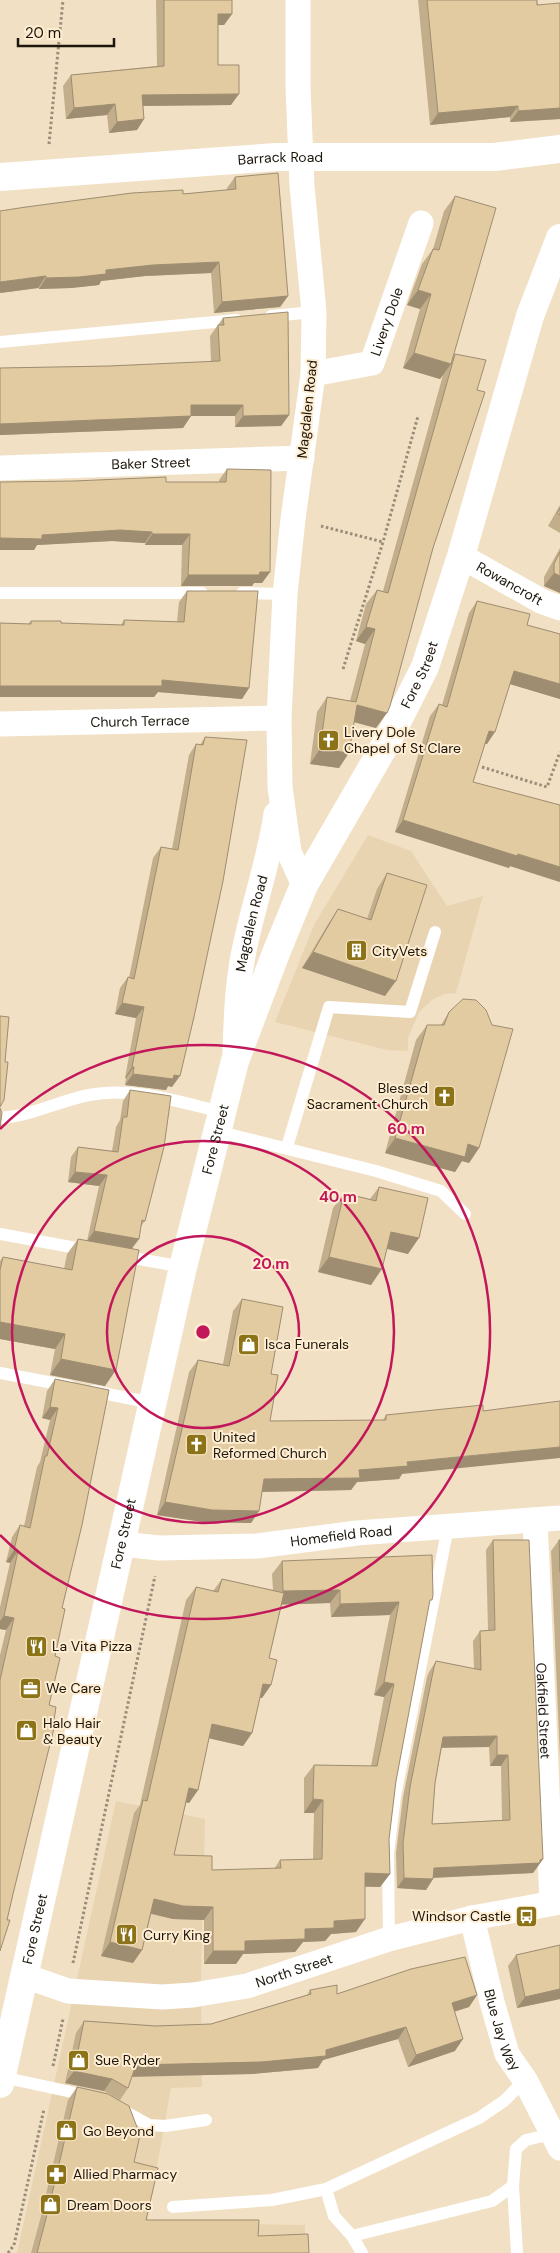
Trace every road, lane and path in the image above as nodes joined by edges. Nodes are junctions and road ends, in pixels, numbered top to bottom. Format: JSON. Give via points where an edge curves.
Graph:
{"nodes":[{"id":1,"x":63,"y":0,"type":"edge"},
{"id":2,"x":298,"y":0,"type":"edge"},
{"id":3,"x":560,"y":149,"type":"edge"},
{"id":4,"x":300,"y":156,"type":"junction"},
{"id":5,"x":46,"y":173,"type":"junction"},
{"id":6,"x":0,"y":177,"type":"edge"},
{"id":7,"x":421,"y":222,"type":"dead end"},
{"id":8,"x":560,"y":238,"type":"edge"},
{"id":9,"x":314,"y":312,"type":"junction"},
{"id":10,"x":0,"y":342,"type":"edge"},
{"id":11,"x":313,"y":374,"type":"junction"},
{"id":12,"x":418,"y":416,"type":"dead end"},
{"id":13,"x":302,"y":458,"type":"junction"},
{"id":14,"x":0,"y":468,"type":"edge"},
{"id":15,"x":293,"y":519,"type":"junction"},
{"id":16,"x":383,"y":542,"type":"junction"},
{"id":17,"x":461,"y":556,"type":"junction"},
{"id":18,"x":0,"y":593,"type":"edge"},
{"id":19,"x":286,"y":594,"type":"junction"},
{"id":20,"x":560,"y":608,"type":"edge"},
{"id":21,"x":343,"y":669,"type":"dead end"},
{"id":22,"x":279,"y":718,"type":"junction"},
{"id":23,"x":0,"y":724,"type":"edge"},
{"id":24,"x":560,"y":752,"type":"edge"},
{"id":25,"x":482,"y":767,"type":"edge"},
{"id":26,"x":280,"y":787,"type":"junction"},
{"id":27,"x":304,"y":885,"type":"junction"},
{"id":28,"x":435,"y":932,"type":"dead end"},
{"id":29,"x":235,"y":1062,"type":"junction"},
{"id":30,"x":0,"y":1118,"type":"edge"},
{"id":31,"x":219,"y":1121,"type":"junction"},
{"id":32,"x":287,"y":1148,"type":"junction"},
{"id":33,"x":465,"y":1214,"type":"dead end"},
{"id":34,"x":0,"y":1234,"type":"edge"},
{"id":35,"x":183,"y":1267,"type":"junction"},
{"id":36,"x":0,"y":1373,"type":"edge"},
{"id":37,"x":152,"y":1403,"type":"junction"},
{"id":38,"x":560,"y":1518,"type":"edge"},
{"id":39,"x":536,"y":1520,"type":"junction"},
{"id":40,"x":448,"y":1527,"type":"junction"},
{"id":41,"x":122,"y":1544,"type":"junction"},
{"id":42,"x":159,"y":1548,"type":"junction"},
{"id":43,"x":556,"y":1903,"type":"edge"},
{"id":44,"x":472,"y":1918,"type":"junction"},
{"id":45,"x":389,"y":1939,"type":"junction"},
{"id":46,"x":25,"y":1976,"type":"junction"},
{"id":47,"x":68,"y":1992,"type":"junction"},
{"id":48,"x":2,"y":2071,"type":"edge"},
{"id":49,"x":525,"y":2080,"type":"junction"},
{"id":50,"x":48,"y":2088,"type":"junction"},
{"id":51,"x":206,"y":2120,"type":"dead end"},
{"id":52,"x":557,"y":2137,"type":"edge"},
{"id":53,"x":513,"y":2186,"type":"junction"},
{"id":54,"x":326,"y":2189,"type":"junction"},
{"id":55,"x":173,"y":2207,"type":"dead end"},
{"id":56,"x":352,"y":2236,"type":"junction"},
{"id":57,"x":8,"y":2253,"type":"edge"},
{"id":58,"x":362,"y":2253,"type":"edge"},
{"id":59,"x":517,"y":2253,"type":"edge"}],
"edges":[{"from":1,"to":5,"type":"path"},
{"from":2,"to":4,"type":"street","name":"Magdalen Road"},
{"from":3,"to":4,"type":"main road","name":"Barrack Road","via":[[494,157]]},
{"from":4,"to":5,"type":"main road","name":"Barrack Road"},
{"from":4,"to":9,"type":"street","name":"Magdalen Road"},
{"from":5,"to":6,"type":"main road","name":"Barrack Road"},
{"from":7,"to":11,"type":"street","name":"Livery Dole","via":[[372,363]]},
{"from":8,"to":17,"type":"main road","name":"Fore Street","via":[[530,316]]},
{"from":9,"to":10,"type":"lane"},
{"from":9,"to":11,"type":"street","name":"Magdalen Road"},
{"from":11,"to":13,"type":"street","name":"Magdalen Road"},
{"from":12,"to":16,"type":"path"},
{"from":13,"to":14,"type":"street","name":"Baker Street"},
{"from":13,"to":15,"type":"street","name":"Magdalen Road"},
{"from":15,"to":16,"type":"path"},
{"from":15,"to":19,"type":"street","name":"Magdalen Road"},
{"from":16,"to":21,"type":"path"},
{"from":17,"to":20,"type":"street","name":"Rowancroft"},
{"from":17,"to":27,"type":"main road","name":"Fore Street","via":[[425,667],[389,738]]},
{"from":18,"to":19,"type":"lane"},
{"from":19,"to":22,"type":"street","name":"Magdalen Road"},
{"from":22,"to":23,"type":"street","name":"Church Terrace"},
{"from":22,"to":26,"type":"street","name":"Magdalen Road"},
{"from":24,"to":25,"type":"path","via":[[547,787]]},
{"from":26,"to":27,"type":"street","name":"Magdalen Road","via":[[289,852]]},
{"from":26,"to":29,"type":"street","name":"Magdalen Road","via":[[272,844],[243,954]]},
{"from":27,"to":29,"type":"main road","name":"Fore Street"},
{"from":28,"to":32,"type":"lane","via":[[410,1012],[329,1007]]},
{"from":29,"to":31,"type":"main road","name":"Fore Street"},
{"from":30,"to":31,"type":"lane","via":[[17,1117],[90,1095],[121,1091]]},
{"from":31,"to":32,"type":"lane"},
{"from":31,"to":35,"type":"main road","name":"Fore Street"},
{"from":32,"to":33,"type":"lane","via":[[441,1191]]},
{"from":34,"to":35,"type":"lane"},
{"from":35,"to":37,"type":"main road","name":"Fore Street"},
{"from":36,"to":37,"type":"lane"},
{"from":37,"to":41,"type":"main road","name":"Fore Street"},
{"from":38,"to":39,"type":"street","name":"Homefield Road"},
{"from":39,"to":40,"type":"street","name":"Homefield Road"},
{"from":39,"to":43,"type":"street","name":"Oakfield Street"},
{"from":40,"to":42,"type":"street","name":"Homefield Road","via":[[357,1533],[258,1546]]},
{"from":40,"to":45,"type":"lane","via":[[395,1796],[388,1853]]},
{"from":41,"to":42,"type":"street","name":"Homefield Road"},
{"from":41,"to":46,"type":"main road","name":"Fore Street"},
{"from":42,"to":47,"type":"path"},
{"from":43,"to":44,"type":"street","name":"North Street"},
{"from":44,"to":45,"type":"street","name":"North Street"},
{"from":44,"to":49,"type":"street","name":"Blue Jay Way","via":[[508,2054]]},
{"from":45,"to":47,"type":"street","name":"North Street","via":[[247,1986],[193,1995],[162,1997]]},
{"from":46,"to":47,"type":"street","name":"North Street"},
{"from":46,"to":48,"type":"main road","name":"Fore Street"},
{"from":47,"to":50,"type":"path"},
{"from":48,"to":50,"type":"lane"},
{"from":49,"to":52,"type":"street","name":"Blue Jay Way"},
{"from":49,"to":54,"type":"lane","via":[[504,2101],[479,2118]]},
{"from":50,"to":51,"type":"lane","via":[[106,2101],[149,2125]]},
{"from":50,"to":57,"type":"path","via":[[14,2246]]},
{"from":52,"to":53,"type":"lane","via":[[526,2140],[516,2149]]},
{"from":53,"to":56,"type":"lane","via":[[492,2202]]},
{"from":53,"to":59,"type":"lane"},
{"from":54,"to":55,"type":"lane","via":[[272,2200]]},
{"from":54,"to":56,"type":"lane","via":[[334,2216]]},
{"from":56,"to":58,"type":"lane"}]}
